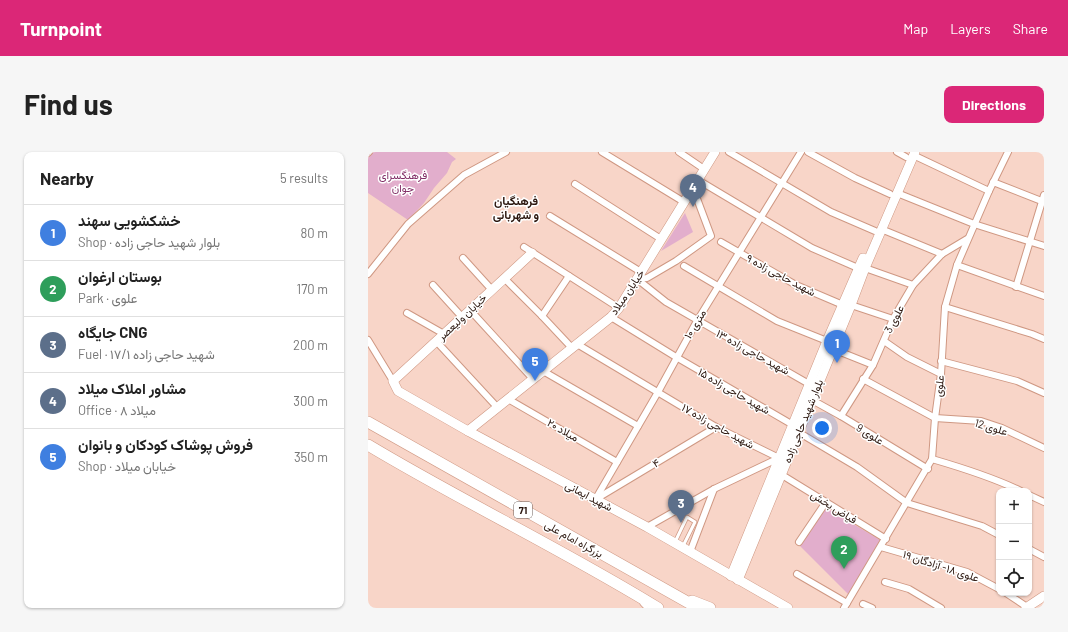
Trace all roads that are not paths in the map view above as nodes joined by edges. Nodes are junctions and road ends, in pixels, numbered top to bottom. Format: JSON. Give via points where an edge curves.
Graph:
{"nodes":[{"id":1,"x":491,"y":152,"type":"edge"},
{"id":2,"x":506,"y":152,"type":"edge"},
{"id":3,"x":602,"y":152,"type":"edge"},
{"id":4,"x":679,"y":152,"type":"edge"},
{"id":5,"x":715,"y":152,"type":"edge"},
{"id":6,"x":729,"y":152,"type":"edge"},
{"id":7,"x":801,"y":152,"type":"edge"},
{"id":8,"x":808,"y":152,"type":"edge"},
{"id":9,"x":897,"y":152,"type":"edge"},
{"id":10,"x":1008,"y":152,"type":"edge"},
{"id":11,"x":910,"y":154,"type":"edge"},
{"id":12,"x":497,"y":156,"type":"junction"},
{"id":13,"x":704,"y":168,"type":"junction"},
{"id":14,"x":993,"y":182,"type":"junction"},
{"id":15,"x":782,"y":183,"type":"junction"},
{"id":16,"x":575,"y":184,"type":"dead end"},
{"id":17,"x":695,"y":184,"type":"junction"},
{"id":18,"x":988,"y":191,"type":"junction"},
{"id":19,"x":893,"y":194,"type":"junction"},
{"id":20,"x":1043,"y":199,"type":"edge"},
{"id":21,"x":684,"y":202,"type":"junction"},
{"id":22,"x":550,"y":216,"type":"dead end"},
{"id":23,"x":761,"y":218,"type":"junction"},
{"id":24,"x":974,"y":224,"type":"junction"},
{"id":25,"x":878,"y":230,"type":"junction"},
{"id":26,"x":661,"y":239,"type":"junction"},
{"id":27,"x":967,"y":239,"type":"junction"},
{"id":28,"x":1030,"y":241,"type":"junction"},
{"id":29,"x":721,"y":242,"type":"dead end"},
{"id":30,"x":1044,"y":246,"type":"edge"},
{"id":31,"x":528,"y":250,"type":"joint"},
{"id":32,"x":739,"y":252,"type":"junction"},
{"id":33,"x":942,"y":254,"type":"junction"},
{"id":34,"x":462,"y":258,"type":"dead end"},
{"id":35,"x":957,"y":265,"type":"junction"},
{"id":36,"x":684,"y":266,"type":"dead end"},
{"id":37,"x":862,"y":268,"type":"junction"},
{"id":38,"x":368,"y":274,"type":"edge"},
{"id":39,"x":569,"y":276,"type":"junction"},
{"id":40,"x":639,"y":276,"type":"junction"},
{"id":41,"x":504,"y":278,"type":"junction"},
{"id":42,"x":433,"y":285,"type":"dead end"},
{"id":43,"x":913,"y":285,"type":"junction"},
{"id":44,"x":719,"y":286,"type":"junction"},
{"id":45,"x":1016,"y":286,"type":"junction"},
{"id":46,"x":492,"y":290,"type":"junction"},
{"id":47,"x":1044,"y":296,"type":"edge"},
{"id":48,"x":847,"y":305,"type":"junction"},
{"id":49,"x":944,"y":307,"type":"junction"},
{"id":50,"x":619,"y":308,"type":"junction"},
{"id":51,"x":470,"y":310,"type":"junction"},
{"id":52,"x":407,"y":313,"type":"dead end"},
{"id":53,"x":542,"y":316,"type":"junction"},
{"id":54,"x":612,"y":316,"type":"junction"},
{"id":55,"x":462,"y":317,"type":"junction"},
{"id":56,"x":893,"y":319,"type":"junction"},
{"id":57,"x":697,"y":321,"type":"junction"},
{"id":58,"x":444,"y":334,"type":"junction"},
{"id":59,"x":1044,"y":339,"type":"edge"},
{"id":60,"x":368,"y":340,"type":"edge"},
{"id":61,"x":436,"y":341,"type":"junction"},
{"id":62,"x":827,"y":341,"type":"junction"},
{"id":63,"x":884,"y":341,"type":"junction"},
{"id":64,"x":574,"y":346,"type":"junction"},
{"id":65,"x":833,"y":349,"type":"junction"},
{"id":66,"x":676,"y":357,"type":"junction"},
{"id":67,"x":941,"y":361,"type":"junction"},
{"id":68,"x":873,"y":365,"type":"junction"},
{"id":69,"x":543,"y":371,"type":"junction"},
{"id":70,"x":941,"y":374,"type":"junction"},
{"id":71,"x":534,"y":379,"type":"junction"},
{"id":72,"x":864,"y":379,"type":"junction"},
{"id":73,"x":392,"y":381,"type":"junction"},
{"id":74,"x":809,"y":384,"type":"junction"},
{"id":75,"x":658,"y":392,"type":"junction"},
{"id":76,"x":1044,"y":393,"type":"edge"},
{"id":77,"x":508,"y":399,"type":"junction"},
{"id":78,"x":812,"y":400,"type":"junction"},
{"id":79,"x":497,"y":407,"type":"junction"},
{"id":80,"x":841,"y":416,"type":"junction"},
{"id":81,"x":935,"y":418,"type":"junction"},
{"id":82,"x":368,"y":422,"type":"edge"},
{"id":83,"x":638,"y":426,"type":"junction"},
{"id":84,"x":716,"y":427,"type":"junction"},
{"id":85,"x":796,"y":428,"type":"junction"},
{"id":86,"x":468,"y":431,"type":"junction"},
{"id":87,"x":368,"y":445,"type":"edge"},
{"id":88,"x":1044,"y":448,"type":"edge"},
{"id":89,"x":779,"y":458,"type":"junction"},
{"id":90,"x":932,"y":459,"type":"junction"},
{"id":91,"x":617,"y":462,"type":"junction"},
{"id":92,"x":760,"y":468,"type":"junction"},
{"id":93,"x":928,"y":469,"type":"junction"},
{"id":94,"x":778,"y":473,"type":"junction"},
{"id":95,"x":1015,"y":488,"type":"edge"},
{"id":96,"x":714,"y":489,"type":"junction"},
{"id":97,"x":1032,"y":496,"type":"edge"},
{"id":98,"x":595,"y":500,"type":"junction"},
{"id":99,"x":826,"y":502,"type":"junction"},
{"id":100,"x":1044,"y":502,"type":"edge"},
{"id":101,"x":907,"y":503,"type":"junction"},
{"id":102,"x":646,"y":527,"type":"junction"},
{"id":103,"x":996,"y":533,"type":"edge"},
{"id":104,"x":886,"y":539,"type":"junction"},
{"id":105,"x":799,"y":542,"type":"dead end"},
{"id":106,"x":674,"y":543,"type":"junction"},
{"id":107,"x":881,"y":547,"type":"junction"},
{"id":108,"x":686,"y":550,"type":"junction"},
{"id":109,"x":1032,"y":551,"type":"edge"},
{"id":110,"x":1044,"y":557,"type":"edge"},
{"id":111,"x":797,"y":574,"type":"dead end"},
{"id":112,"x":735,"y":578,"type":"junction"},
{"id":113,"x":885,"y":582,"type":"dead end"},
{"id":114,"x":623,"y":586,"type":"junction"},
{"id":115,"x":996,"y":587,"type":"edge"},
{"id":116,"x":678,"y":596,"type":"junction"},
{"id":117,"x":1010,"y":596,"type":"edge"},
{"id":118,"x":1044,"y":596,"type":"edge"},
{"id":119,"x":863,"y":604,"type":"dead end"},
{"id":120,"x":846,"y":606,"type":"edge"},
{"id":121,"x":646,"y":608,"type":"edge"},
{"id":122,"x":658,"y":608,"type":"edge"},
{"id":123,"x":698,"y":608,"type":"edge"},
{"id":124,"x":710,"y":608,"type":"edge"},
{"id":125,"x":788,"y":608,"type":"edge"},
{"id":126,"x":872,"y":608,"type":"edge"},
{"id":127,"x":941,"y":608,"type":"edge"},
{"id":128,"x":1027,"y":608,"type":"edge"}],
"edges":[{"from":1,"to":12,"type":"street"},
{"from":2,"to":12,"type":"street"},
{"from":3,"to":21,"type":"street"},
{"from":4,"to":13,"type":"street"},
{"from":5,"to":13,"type":"street","name":"خیابان میلاد"},
{"from":6,"to":15,"type":"street"},
{"from":7,"to":15,"type":"street","name":"۱۰ متری"},
{"from":8,"to":19,"type":"street","via":[[855,178]]},
{"from":9,"to":11,"type":"street"},
{"from":10,"to":14,"type":"street","name":"علوی"},
{"from":11,"to":18,"type":"street"},
{"from":11,"to":19,"type":"street","name":"بلوار شهید حاجی زاده"},
{"from":12,"to":38,"type":"street","via":[[464,175],[408,224]]},
{"from":13,"to":17,"type":"street","name":"خیابان میلاد"},
{"from":14,"to":18,"type":"street","name":"علوی"},
{"from":14,"to":20,"type":"street"},
{"from":15,"to":23,"type":"street","name":"۱۰ متری"},
{"from":15,"to":25,"type":"street","via":[[831,212]]},
{"from":16,"to":26,"type":"street"},
{"from":17,"to":21,"type":"street","name":"خیابان میلاد"},
{"from":17,"to":23,"type":"street"},
{"from":17,"to":40,"type":"street","via":[[710,236],[647,278]]},
{"from":18,"to":24,"type":"street","name":"علوی"},
{"from":19,"to":24,"type":"street"},
{"from":19,"to":25,"type":"street","name":"بلوار شهید حاجی زاده"},
{"from":20,"to":28,"type":"street"},
{"from":21,"to":26,"type":"street","name":"خیابان میلاد"},
{"from":22,"to":40,"type":"street","name":"شهید حاجی زاده ۱۳"},
{"from":23,"to":32,"type":"street","name":"۱۰ متری"},
{"from":23,"to":37,"type":"street","via":[[812,248]]},
{"from":24,"to":27,"type":"street","name":"علوی"},
{"from":24,"to":28,"type":"street"},
{"from":25,"to":33,"type":"street"},
{"from":25,"to":37,"type":"street","name":"بلوار شهید حاجی زاده"},
{"from":26,"to":40,"type":"street","name":"خیابان میلاد"},
{"from":27,"to":33,"type":"street","name":"علوی 3"},
{"from":27,"to":35,"type":"street","name":"علوی"},
{"from":28,"to":30,"type":"street"},
{"from":28,"to":45,"type":"street"},
{"from":29,"to":32,"type":"street","name":"شهید حاجی زاده ۹"},
{"from":31,"to":39,"type":"street"},
{"from":31,"to":41,"type":"street","name":"خیابان ولیعصر"},
{"from":32,"to":44,"type":"street","name":"۱۰ متری"},
{"from":32,"to":48,"type":"street","name":"شهید حاجی زاده ۹","via":[[796,285]]},
{"from":33,"to":43,"type":"street","name":"علوی 3"},
{"from":34,"to":46,"type":"street"},
{"from":35,"to":45,"type":"street"},
{"from":35,"to":49,"type":"street","name":"علوی"},
{"from":36,"to":44,"type":"street"},
{"from":37,"to":43,"type":"street"},
{"from":37,"to":48,"type":"street","name":"بلوار شهید حاجی زاده"},
{"from":39,"to":50,"type":"street"},
{"from":39,"to":53,"type":"street"},
{"from":40,"to":50,"type":"street","name":"خیابان میلاد"},
{"from":40,"to":57,"type":"street","name":"شهید حاجی زاده ۱۳","via":[[666,302]]},
{"from":41,"to":46,"type":"street","name":"خیابان ولیعصر"},
{"from":41,"to":53,"type":"street","name":"شهید حاجی زاده ۱۷"},
{"from":42,"to":55,"type":"street"},
{"from":43,"to":56,"type":"street","name":"علوی 3"},
{"from":44,"to":57,"type":"street","name":"۱۰ متری"},
{"from":44,"to":62,"type":"street","via":[[777,321]]},
{"from":45,"to":47,"type":"street"},
{"from":46,"to":51,"type":"street","name":"خیابان ولیعصر"},
{"from":48,"to":56,"type":"street","name":"شهید حاجی زاده ۹"},
{"from":48,"to":62,"type":"street","name":"بلوار شهید حاجی زاده"},
{"from":48,"to":65,"type":"street","name":"بلوار شهید حاجی زاده"},
{"from":49,"to":59,"type":"street"},
{"from":49,"to":67,"type":"street","name":"علوی"},
{"from":50,"to":54,"type":"street","name":"خیابان میلاد"},
{"from":51,"to":55,"type":"street","name":"خیابان ولیعصر"},
{"from":51,"to":71,"type":"street"},
{"from":52,"to":58,"type":"street"},
{"from":53,"to":64,"type":"street","name":"شهید حاجی زاده ۱۷"},
{"from":54,"to":64,"type":"street","name":"خیابان میلاد"},
{"from":54,"to":66,"type":"street","name":"شهید حاجی زاده ۱۵"},
{"from":55,"to":58,"type":"street","name":"خیابان ولیعصر"},
{"from":56,"to":63,"type":"street","name":"علوی 3"},
{"from":57,"to":66,"type":"street","name":"۱۰ متری"},
{"from":57,"to":74,"type":"street","name":"شهید حاجی زاده ۱۳"},
{"from":58,"to":61,"type":"street","name":"خیابان ولیعصر"},
{"from":60,"to":73,"type":"street"},
{"from":61,"to":73,"type":"street","name":"خیابان ولیعصر"},
{"from":61,"to":79,"type":"street"},
{"from":62,"to":74,"type":"street","name":"بلوار شهید حاجی زاده"},
{"from":63,"to":68,"type":"street","name":"علوی 3"},
{"from":63,"to":70,"type":"street","via":[[907,357]]},
{"from":64,"to":69,"type":"street","name":"خیابان میلاد"},
{"from":64,"to":75,"type":"street","name":"شهید حاجی زاده ۱۷"},
{"from":65,"to":68,"type":"street"},
{"from":65,"to":78,"type":"street","name":"بلوار شهید حاجی زاده"},
{"from":66,"to":75,"type":"street","name":"۱۰ متری"},
{"from":66,"to":85,"type":"street","name":"شهید حاجی زاده ۱۵"},
{"from":67,"to":70,"type":"street","name":"علوی"},
{"from":67,"to":76,"type":"street","via":[[1017,381]]},
{"from":68,"to":72,"type":"street","name":"علوی 3"},
{"from":69,"to":71,"type":"street","name":"خیابان میلاد"},
{"from":69,"to":83,"type":"street"},
{"from":70,"to":81,"type":"street","name":"علوی"},
{"from":71,"to":77,"type":"street","name":"خیابان میلاد"},
{"from":72,"to":80,"type":"street","name":"علوی 3"},
{"from":72,"to":81,"type":"street"},
{"from":73,"to":86,"type":"street","name":"شهید ایمانی","via":[[398,391]]},
{"from":74,"to":85,"type":"street","name":"بلوار شهید حاجی زاده"},
{"from":75,"to":83,"type":"street","name":"۱۰ متری"},
{"from":75,"to":84,"type":"street","name":"شهید حاجی زاده ۱۷"},
{"from":77,"to":79,"type":"street","name":"خیابان میلاد"},
{"from":77,"to":91,"type":"street","name":"میلاد ۲۰"},
{"from":78,"to":80,"type":"street","name":"علوی 9"},
{"from":78,"to":85,"type":"street","name":"بلوار شهید حاجی زاده"},
{"from":79,"to":86,"type":"street","name":"خیابان میلاد"},
{"from":80,"to":93,"type":"street","name":"علوی 9"},
{"from":81,"to":88,"type":"street","name":"علوی 12","via":[[981,422],[1002,428]]},
{"from":81,"to":90,"type":"street","name":"علوی"},
{"from":82,"to":116,"type":"highway","name":"بزرگراه امام علی","number":"71"},
{"from":83,"to":91,"type":"street","name":"۱۰ متری"},
{"from":84,"to":89,"type":"street","name":"شهید حاجی زاده ۱۷"},
{"from":84,"to":98,"type":"street","name":"۴"},
{"from":85,"to":89,"type":"street","name":"بلوار شهید حاجی زاده"},
{"from":85,"to":94,"type":"street","name":"بلوار شهید حاجی زاده"},
{"from":85,"to":101,"type":"street","name":"شهید حاجی زاده ۱۵"},
{"from":86,"to":98,"type":"street","name":"شهید ایمانی"},
{"from":87,"to":114,"type":"highway","name":"بزرگراه امام علی","number":"71"},
{"from":89,"to":92,"type":"street"},
{"from":89,"to":94,"type":"street","name":"بلوار شهید حاجی زاده"},
{"from":90,"to":93,"type":"street","name":"علوی"},
{"from":90,"to":95,"type":"street","via":[[999,480]]},
{"from":91,"to":98,"type":"street","name":"۱۰ متری"},
{"from":92,"to":94,"type":"street","name":"فیاض بخش"},
{"from":92,"to":96,"type":"street"},
{"from":93,"to":101,"type":"street","name":"علوی"},
{"from":94,"to":99,"type":"street","name":"فیاض بخش"},
{"from":94,"to":112,"type":"street","name":"بلوار شهید حاجی زاده"},
{"from":96,"to":102,"type":"street"},
{"from":96,"to":108,"type":"street"},
{"from":97,"to":100,"type":"street"},
{"from":98,"to":102,"type":"street","name":"شهید ایمانی"},
{"from":99,"to":104,"type":"street","name":"فیاض بخش"},
{"from":99,"to":105,"type":"street"},
{"from":101,"to":103,"type":"street","name":"شهید حاجی زاده ۱۵","via":[[982,526]]},
{"from":101,"to":104,"type":"street","name":"علوی"},
{"from":102,"to":106,"type":"street","name":"شهید ایمانی"},
{"from":104,"to":107,"type":"street","name":"علوی"},
{"from":106,"to":108,"type":"street","name":"شهید ایمانی"},
{"from":106,"to":108,"type":"lane","via":[[687,517],[695,522],[689,533]]},
{"from":107,"to":115,"type":"street","name":"علوی ۱٨- آزادگان ۱۹","via":[[967,572]]},
{"from":107,"to":120,"type":"street","name":"علوی"},
{"from":108,"to":112,"type":"street","name":"شهید ایمانی"},
{"from":109,"to":110,"type":"street"},
{"from":111,"to":120,"type":"street"},
{"from":112,"to":125,"type":"street","name":"شهید ایمانی"},
{"from":113,"to":127,"type":"street","via":[[909,589]]},
{"from":114,"to":121,"type":"lane"},
{"from":114,"to":122,"type":"highway","name":"بزرگراه امام علی","number":"71"},
{"from":116,"to":123,"type":"highway","name":"بزرگراه امام علی","number":"71"},
{"from":116,"to":124,"type":"highway"},
{"from":117,"to":128,"type":"street"},
{"from":118,"to":128,"type":"street"},
{"from":119,"to":126,"type":"street"}]}
